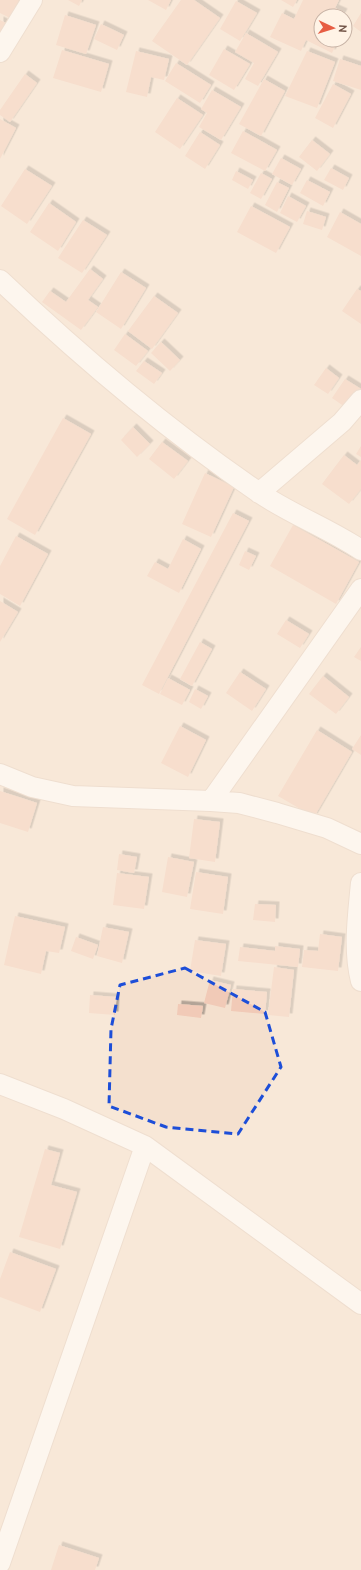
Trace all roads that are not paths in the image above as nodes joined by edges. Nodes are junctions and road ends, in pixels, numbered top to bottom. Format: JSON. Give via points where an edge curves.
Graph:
{"nodes":[{"id":1,"x":32,"y":0,"type":"edge"},
{"id":2,"x":0,"y":52,"type":"edge"},
{"id":3,"x":0,"y":280,"type":"edge"},
{"id":4,"x":361,"y":400,"type":"edge"},
{"id":5,"x":259,"y":493,"type":"junction"},
{"id":6,"x":361,"y":550,"type":"edge"},
{"id":7,"x":361,"y":589,"type":"edge"},
{"id":8,"x":0,"y":774,"type":"edge"},
{"id":9,"x":211,"y":801,"type":"junction"},
{"id":10,"x":361,"y":844,"type":"edge"},
{"id":11,"x":361,"y":883,"type":"edge"},
{"id":12,"x":361,"y":981,"type":"edge"},
{"id":13,"x":0,"y":1084,"type":"edge"},
{"id":14,"x":145,"y":1146,"type":"junction"},
{"id":15,"x":361,"y":1304,"type":"edge"},
{"id":16,"x":0,"y":1563,"type":"edge"}],
"edges":[{"from":1,"to":2,"type":"street"},
{"from":3,"to":5,"type":"street","via":[[44,322],[161,422]]},
{"from":4,"to":5,"type":"street","via":[[342,422]]},
{"from":5,"to":6,"type":"street"},
{"from":7,"to":9,"type":"street"},
{"from":8,"to":9,"type":"street","via":[[32,787],[73,796]]},
{"from":9,"to":10,"type":"street","via":[[239,803],[277,813],[327,828]]},
{"from":11,"to":12,"type":"street","via":[[356,934],[358,972]]},
{"from":13,"to":14,"type":"street","via":[[64,1109]]},
{"from":14,"to":15,"type":"street"},
{"from":14,"to":16,"type":"street"}]}
